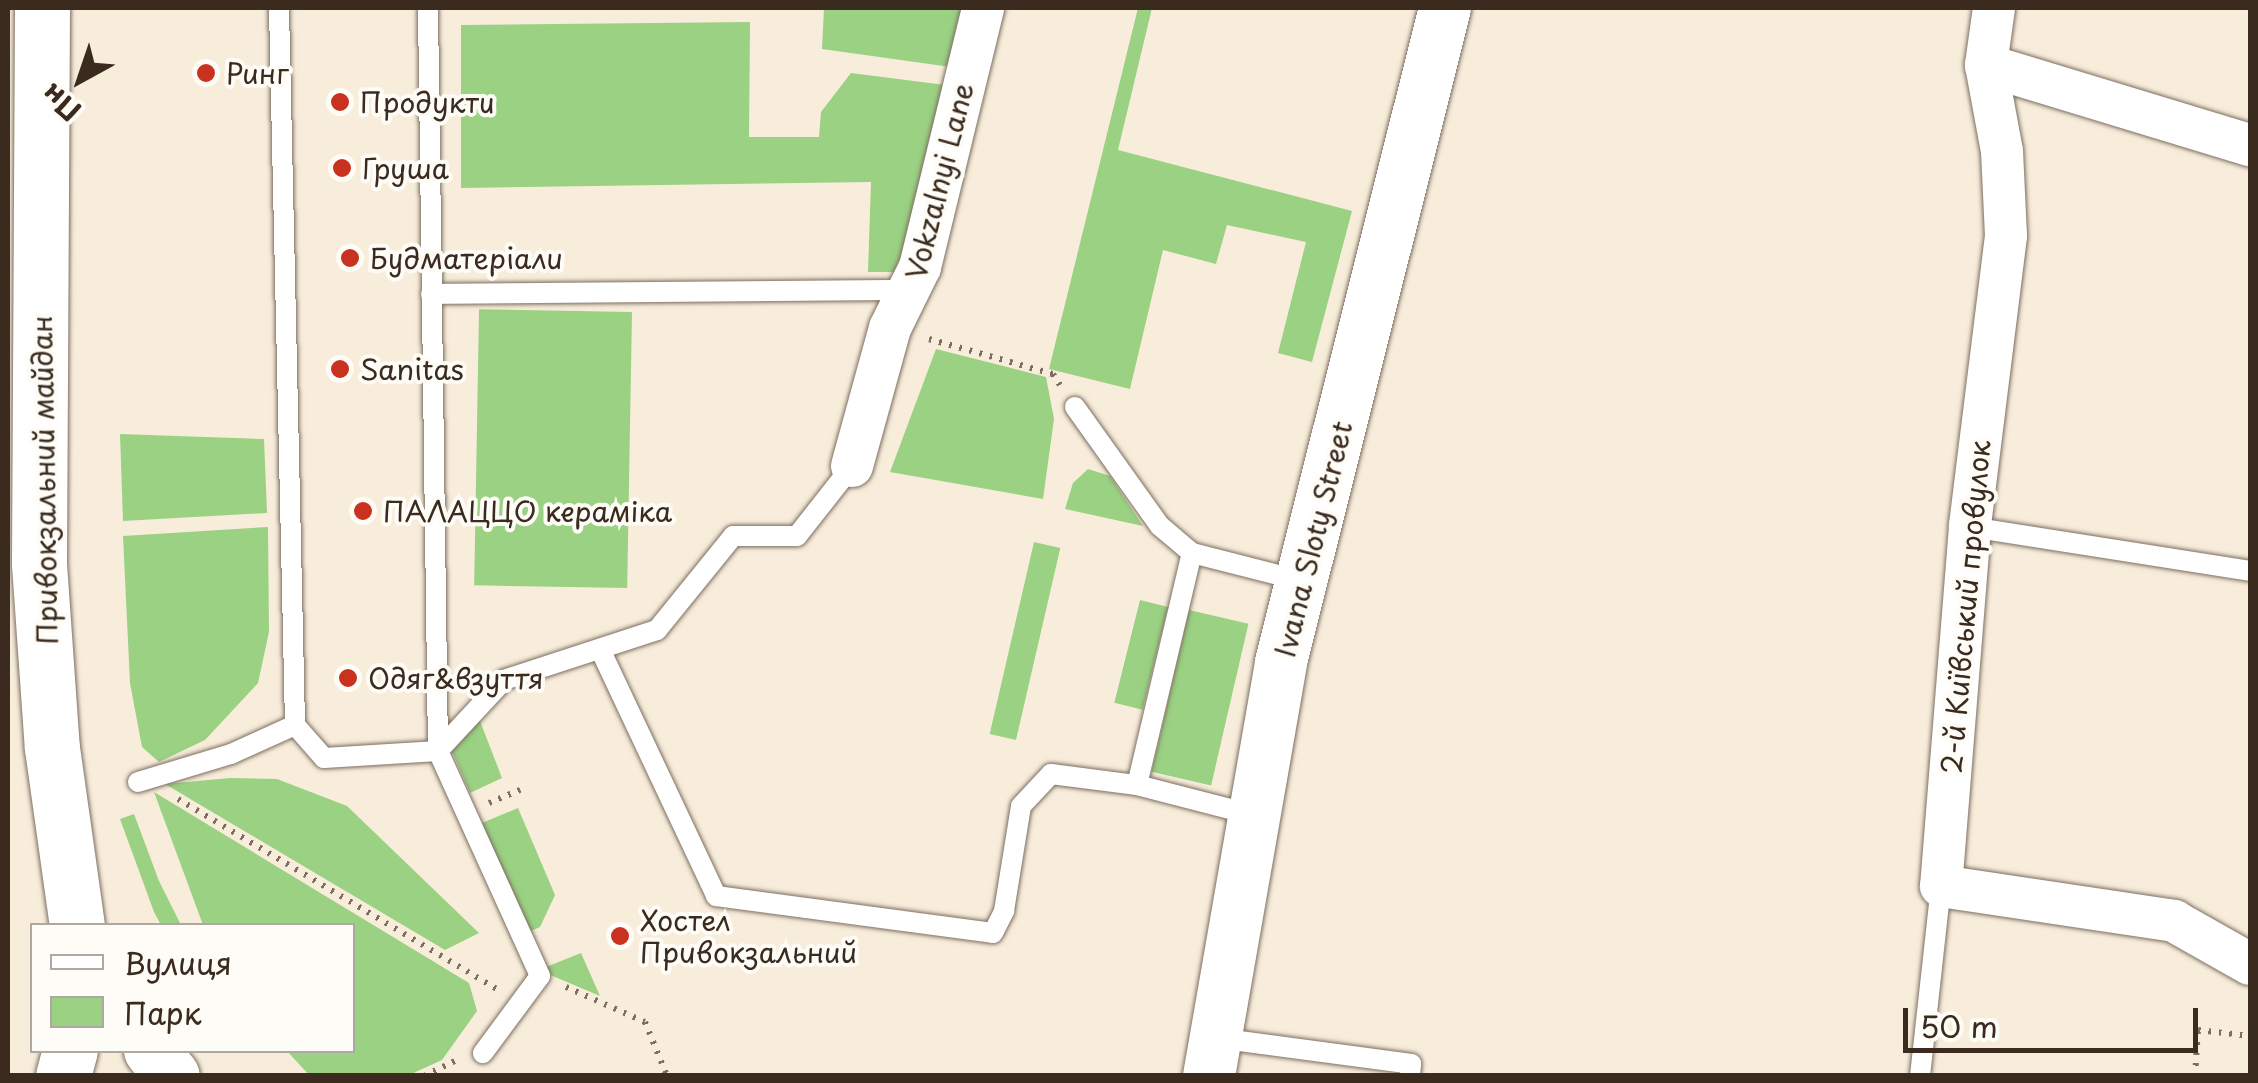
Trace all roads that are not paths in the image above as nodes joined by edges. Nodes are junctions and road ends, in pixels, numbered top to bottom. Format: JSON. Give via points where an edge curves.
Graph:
{"nodes":[{"id":1,"x":279,"y":8,"type":"edge"},
{"id":2,"x":428,"y":8,"type":"edge"},
{"id":3,"x":982,"y":8,"type":"edge"},
{"id":4,"x":1445,"y":8,"type":"edge"},
{"id":5,"x":1994,"y":8,"type":"edge"},
{"id":6,"x":33,"y":16,"type":"edge"},
{"id":7,"x":1986,"y":64,"type":"junction"},
{"id":8,"x":2250,"y":145,"type":"edge"},
{"id":9,"x":10,"y":262,"type":"edge"},
{"id":10,"x":913,"y":290,"type":"junction"},
{"id":11,"x":431,"y":294,"type":"junction"},
{"id":12,"x":1075,"y":407,"type":"road end"},
{"id":13,"x":852,"y":466,"type":"joint"},
{"id":14,"x":8,"y":502,"type":"edge"},
{"id":15,"x":1970,"y":527,"type":"junction"},
{"id":16,"x":1192,"y":553,"type":"junction"},
{"id":17,"x":39,"y":564,"type":"junction"},
{"id":18,"x":2250,"y":571,"type":"edge"},
{"id":19,"x":1304,"y":582,"type":"junction"},
{"id":20,"x":600,"y":649,"type":"junction"},
{"id":21,"x":295,"y":726,"type":"junction"},
{"id":22,"x":438,"y":751,"type":"junction"},
{"id":23,"x":142,"y":781,"type":"road end"},
{"id":24,"x":1137,"y":785,"type":"junction"},
{"id":25,"x":1255,"y":815,"type":"junction"},
{"id":26,"x":1941,"y":886,"type":"junction"},
{"id":27,"x":77,"y":923,"type":"edge"},
{"id":28,"x":2250,"y":964,"type":"edge"},
{"id":29,"x":153,"y":1053,"type":"edge"},
{"id":30,"x":483,"y":1053,"type":"dead end"},
{"id":31,"x":1213,"y":1056,"type":"edge"},
{"id":32,"x":172,"y":1076,"type":"edge"},
{"id":33,"x":1410,"y":1076,"type":"edge"},
{"id":34,"x":1920,"y":1076,"type":"edge"}],
"edges":[{"from":1,"to":21,"type":"lane"},
{"from":2,"to":11,"type":"lane"},
{"from":3,"to":10,"type":"street","name":"Vokzalnyi Lane"},
{"from":4,"to":19,"type":"street","name":"Ivana Sloty Street"},
{"from":5,"to":7,"type":"street","name":"2-й Київський провулок"},
{"from":6,"to":9,"type":"main road"},
{"from":6,"to":17,"type":"main road","name":"Привокзальний майдан"},
{"from":7,"to":8,"type":"street"},
{"from":7,"to":15,"type":"street","name":"2-й Київський провулок","via":[[2002,150],[2006,236]]},
{"from":10,"to":11,"type":"lane"},
{"from":10,"to":13,"type":"street","name":"Vokzalnyi Lane","via":[[890,328]]},
{"from":11,"to":22,"type":"lane"},
{"from":12,"to":16,"type":"lane","via":[[1160,526]]},
{"from":13,"to":20,"type":"lane","via":[[797,536],[733,536],[657,630]]},
{"from":14,"to":17,"type":"main road"},
{"from":15,"to":18,"type":"lane"},
{"from":15,"to":26,"type":"street","name":"2-й Київський провулок"},
{"from":16,"to":19,"type":"lane"},
{"from":16,"to":24,"type":"lane"},
{"from":17,"to":27,"type":"main road","name":"Привокзальний майдан","via":[[52,748]]},
{"from":19,"to":25,"type":"street","name":"Ivana Sloty Street","via":[[1281,662]]},
{"from":20,"to":22,"type":"lane","via":[[504,680]]},
{"from":20,"to":24,"type":"lane","via":[[716,896],[993,933],[1004,911],[1021,806],[1032,790],[1051,774]]},
{"from":21,"to":22,"type":"lane","via":[[324,758]]},
{"from":21,"to":23,"type":"lane"},
{"from":22,"to":30,"type":"lane","via":[[540,976]]},
{"from":24,"to":25,"type":"lane"},
{"from":25,"to":31,"type":"street","name":"Ivana Sloty Street"},
{"from":26,"to":28,"type":"street","via":[[2174,922]]},
{"from":26,"to":34,"type":"lane"},
{"from":29,"to":32,"type":"main road"},
{"from":31,"to":33,"type":"lane","via":[[1411,1064]]}]}
